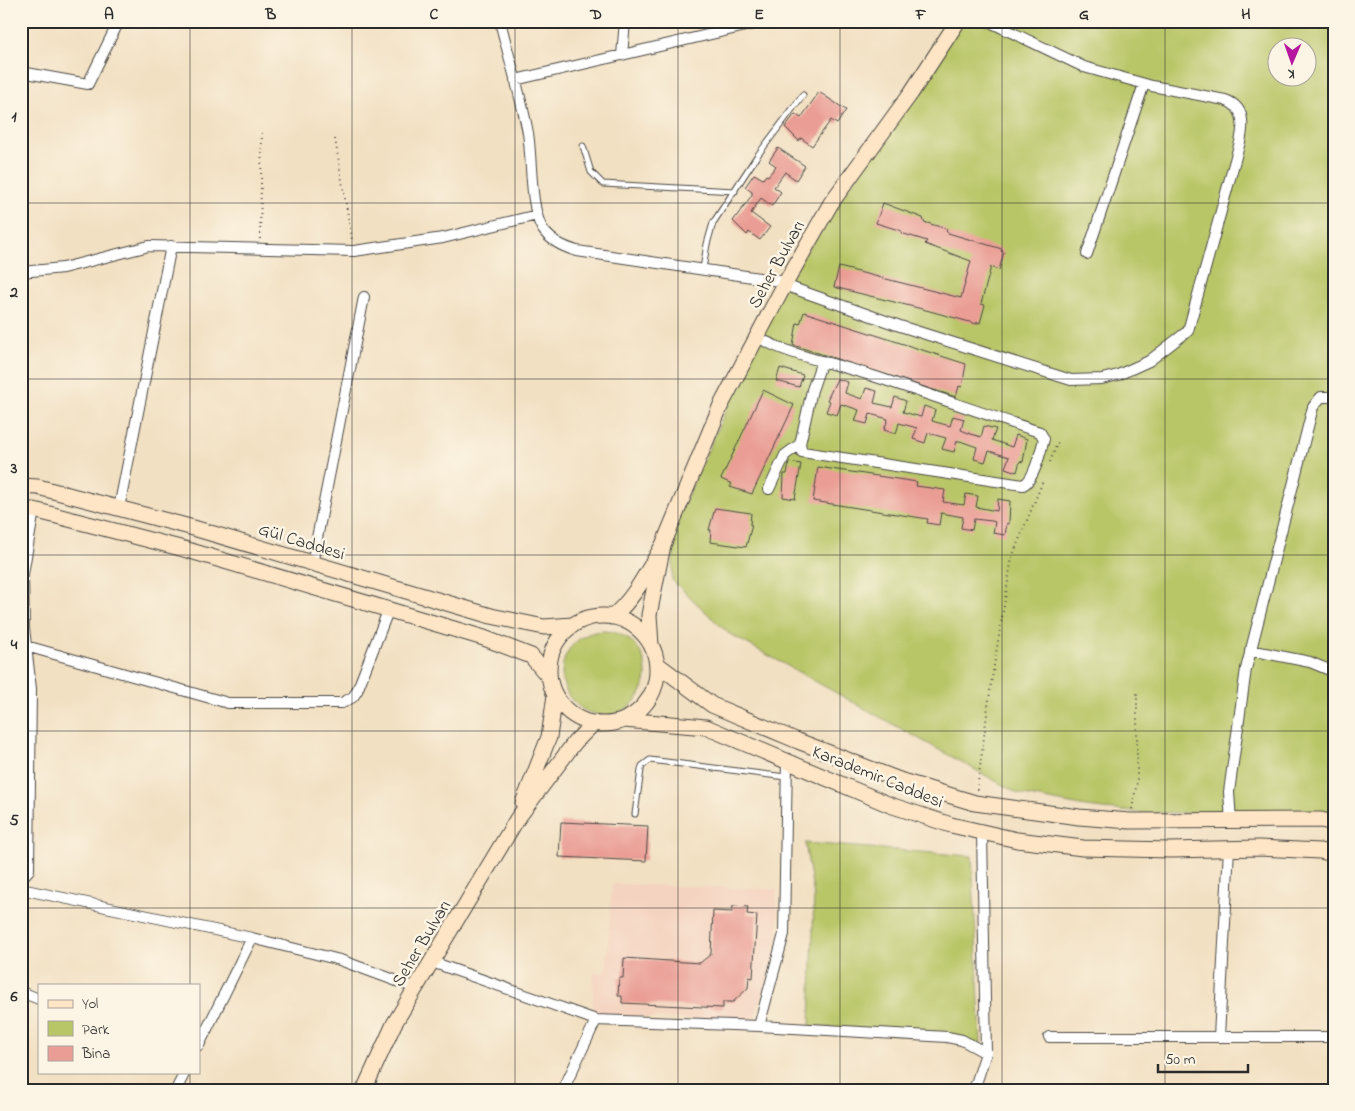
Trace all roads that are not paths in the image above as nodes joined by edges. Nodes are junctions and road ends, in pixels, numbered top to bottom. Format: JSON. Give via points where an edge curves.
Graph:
{"nodes":[{"id":1,"x":119,"y":21,"type":"edge"},
{"id":2,"x":500,"y":21,"type":"edge"},
{"id":3,"x":625,"y":21,"type":"edge"},
{"id":4,"x":767,"y":21,"type":"edge"},
{"id":5,"x":988,"y":21,"type":"edge"},
{"id":6,"x":957,"y":22,"type":"edge"},
{"id":7,"x":622,"y":55,"type":"junction"},
{"id":8,"x":21,"y":72,"type":"edge"},
{"id":9,"x":515,"y":80,"type":"junction"},
{"id":10,"x":1144,"y":84,"type":"junction"},
{"id":11,"x":803,"y":95,"type":"dead end"},
{"id":12,"x":583,"y":146,"type":"dead end"},
{"id":13,"x":734,"y":191,"type":"junction"},
{"id":14,"x":537,"y":215,"type":"junction"},
{"id":15,"x":171,"y":246,"type":"junction"},
{"id":16,"x":1087,"y":254,"type":"dead end"},
{"id":17,"x":703,"y":270,"type":"junction"},
{"id":18,"x":21,"y":272,"type":"edge"},
{"id":19,"x":785,"y":284,"type":"junction"},
{"id":20,"x":364,"y":296,"type":"dead end"},
{"id":21,"x":757,"y":338,"type":"junction"},
{"id":22,"x":822,"y":361,"type":"junction"},
{"id":23,"x":1334,"y":397,"type":"edge"},
{"id":24,"x":800,"y":444,"type":"junction"},
{"id":25,"x":21,"y":486,"type":"edge"},
{"id":26,"x":769,"y":489,"type":"dead end"},
{"id":27,"x":119,"y":508,"type":"junction"},
{"id":28,"x":28,"y":510,"type":"edge"},
{"id":29,"x":663,"y":545,"type":"junction"},
{"id":30,"x":312,"y":564,"type":"junction"},
{"id":31,"x":388,"y":610,"type":"junction"},
{"id":32,"x":612,"y":617,"type":"junction"},
{"id":33,"x":573,"y":625,"type":"junction"},
{"id":34,"x":651,"y":645,"type":"junction"},
{"id":35,"x":26,"y":646,"type":"junction"},
{"id":36,"x":1250,"y":650,"type":"junction"},
{"id":37,"x":657,"y":664,"type":"junction"},
{"id":38,"x":1334,"y":672,"type":"edge"},
{"id":39,"x":549,"y":677,"type":"junction"},
{"id":40,"x":555,"y":696,"type":"junction"},
{"id":41,"x":624,"y":720,"type":"junction"},
{"id":42,"x":594,"y":724,"type":"junction"},
{"id":43,"x":787,"y":759,"type":"junction"},
{"id":44,"x":786,"y":777,"type":"junction"},
{"id":45,"x":635,"y":814,"type":"dead end"},
{"id":46,"x":517,"y":818,"type":"junction"},
{"id":47,"x":1231,"y":822,"type":"junction"},
{"id":48,"x":1334,"y":823,"type":"edge"},
{"id":49,"x":982,"y":832,"type":"junction"},
{"id":50,"x":1229,"y":848,"type":"junction"},
{"id":51,"x":1334,"y":854,"type":"edge"},
{"id":52,"x":21,"y":880,"type":"edge"},
{"id":53,"x":21,"y":890,"type":"edge"},
{"id":54,"x":252,"y":938,"type":"junction"},
{"id":55,"x":432,"y":962,"type":"junction"},
{"id":56,"x":416,"y":988,"type":"junction"},
{"id":57,"x":21,"y":992,"type":"edge"},
{"id":58,"x":38,"y":999,"type":"edge"},
{"id":59,"x":596,"y":1020,"type":"junction"},
{"id":60,"x":759,"y":1026,"type":"junction"},
{"id":61,"x":1049,"y":1037,"type":"dead end"},
{"id":62,"x":1219,"y":1037,"type":"junction"},
{"id":63,"x":1334,"y":1037,"type":"edge"},
{"id":64,"x":200,"y":1043,"type":"edge"},
{"id":65,"x":986,"y":1053,"type":"junction"},
{"id":66,"x":184,"y":1074,"type":"edge"},
{"id":67,"x":176,"y":1090,"type":"edge"},
{"id":68,"x":364,"y":1090,"type":"edge"},
{"id":69,"x":563,"y":1090,"type":"edge"},
{"id":70,"x":974,"y":1090,"type":"edge"}],
"edges":[{"from":1,"to":8,"type":"street","via":[[88,84]]},
{"from":2,"to":9,"type":"street"},
{"from":3,"to":7,"type":"street"},
{"from":4,"to":7,"type":"street"},
{"from":5,"to":10,"type":"street","via":[[1084,67]]},
{"from":6,"to":19,"type":"street","name":"Seher Bulvarı","via":[[911,93],[831,203]]},
{"from":7,"to":9,"type":"street"},
{"from":9,"to":14,"type":"street","via":[[528,133]]},
{"from":10,"to":16,"type":"street"},
{"from":10,"to":19,"type":"street","via":[[1234,103],[1243,125],[1188,331],[1149,362],[1102,379],[1072,380],[900,326]]},
{"from":11,"to":13,"type":"lane"},
{"from":12,"to":13,"type":"lane","via":[[591,172],[602,184]]},
{"from":13,"to":17,"type":"lane","via":[[713,224]]},
{"from":14,"to":15,"type":"street","via":[[443,238],[354,252]]},
{"from":14,"to":17,"type":"street","via":[[547,234],[563,247]]},
{"from":15,"to":18,"type":"street","via":[[149,246],[63,268]]},
{"from":15,"to":27,"type":"street"},
{"from":17,"to":19,"type":"street"},
{"from":19,"to":21,"type":"street","name":"Seher Bulvarı"},
{"from":20,"to":30,"type":"street"},
{"from":21,"to":22,"type":"street","via":[[782,350]]},
{"from":21,"to":29,"type":"street","name":"Seher Bulvarı","via":[[720,407]]},
{"from":22,"to":24,"type":"street"},
{"from":22,"to":24,"type":"street","via":[[1040,432],[1044,438],[1042,449],[1029,482],[1023,486],[813,455],[802,452]]},
{"from":23,"to":36,"type":"street","via":[[1321,396],[1313,407]]},
{"from":24,"to":26,"type":"street","via":[[785,455]]},
{"from":25,"to":27,"type":"street","name":"Gül Caddesi","via":[[38,487]]},
{"from":27,"to":30,"type":"street","name":"Gül Caddesi"},
{"from":28,"to":31,"type":"street","via":[[184,549]]},
{"from":28,"to":35,"type":"street","via":[[23,574]]},
{"from":29,"to":32,"type":"street","name":"Seher Bulvarı","via":[[635,592]]},
{"from":29,"to":34,"type":"street","name":"Seher Bulvarı","via":[[649,615]]},
{"from":30,"to":33,"type":"street","name":"Gül Caddesi","via":[[491,616],[544,626]]},
{"from":31,"to":35,"type":"street","via":[[357,691],[342,703],[228,703]]},
{"from":31,"to":39,"type":"street","via":[[484,638],[531,656]]},
{"from":32,"to":33,"type":"street","via":[[592,618]]},
{"from":32,"to":34,"type":"street","via":[[638,629]]},
{"from":33,"to":39,"type":"street","via":[[554,647]]},
{"from":34,"to":37,"type":"street"},
{"from":35,"to":52,"type":"street","via":[[31,689],[29,870]]},
{"from":36,"to":38,"type":"street","via":[[1310,662]]},
{"from":36,"to":47,"type":"street","via":[[1229,792]]},
{"from":37,"to":41,"type":"street","via":[[656,684],[650,697]]},
{"from":37,"to":47,"type":"street","name":"Karademir Caddesi","via":[[712,705],[902,780],[975,802],[1130,821]]},
{"from":39,"to":40,"type":"street"},
{"from":40,"to":42,"type":"street","via":[[568,711]]},
{"from":40,"to":46,"type":"street","name":"Seher Bulvarı","via":[[549,737]]},
{"from":41,"to":42,"type":"street"},
{"from":41,"to":43,"type":"street","name":"Karademir Caddesi","via":[[706,727]]},
{"from":42,"to":46,"type":"street","name":"Seher Bulvarı","via":[[575,742]]},
{"from":43,"to":44,"type":"street"},
{"from":43,"to":49,"type":"street","name":"Karademir Caddesi","via":[[890,805]]},
{"from":44,"to":45,"type":"lane","via":[[650,760],[642,766]]},
{"from":44,"to":60,"type":"street","via":[[784,934]]},
{"from":46,"to":55,"type":"street","name":"Seher Bulvarı"},
{"from":47,"to":48,"type":"street","name":"Karademir Caddesi","via":[[1321,820]]},
{"from":49,"to":50,"type":"street","name":"Karademir Caddesi","via":[[1084,848]]},
{"from":49,"to":65,"type":"street"},
{"from":50,"to":51,"type":"street","name":"Karademir Caddesi"},
{"from":50,"to":62,"type":"street"},
{"from":53,"to":54,"type":"street"},
{"from":54,"to":56,"type":"street","via":[[340,960]]},
{"from":54,"to":64,"type":"street"},
{"from":55,"to":56,"type":"street","name":"Seher Bulvarı"},
{"from":55,"to":59,"type":"street"},
{"from":56,"to":68,"type":"street","name":"Seher Bulvarı","via":[[394,1024]]},
{"from":57,"to":58,"type":"street"},
{"from":59,"to":60,"type":"street"},
{"from":59,"to":69,"type":"street"},
{"from":60,"to":65,"type":"street","via":[[946,1037],[962,1040]]},
{"from":61,"to":62,"type":"street"},
{"from":62,"to":63,"type":"street"},
{"from":65,"to":70,"type":"street"},
{"from":66,"to":67,"type":"street"}]}
